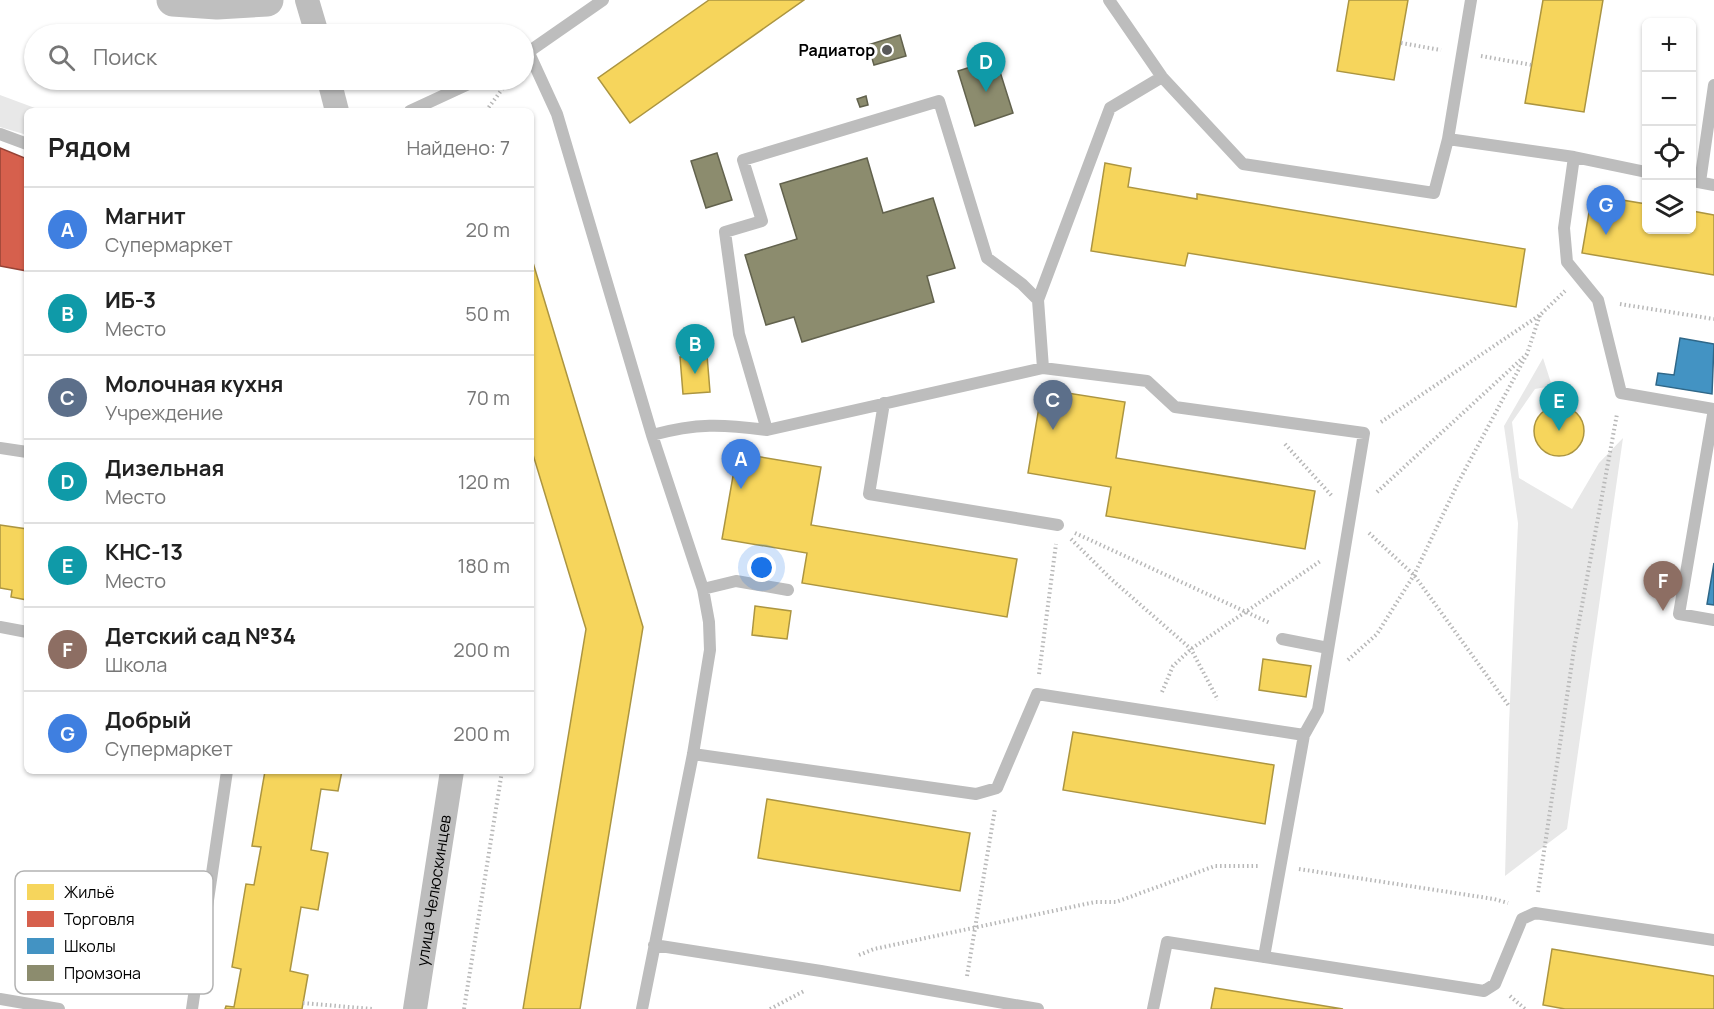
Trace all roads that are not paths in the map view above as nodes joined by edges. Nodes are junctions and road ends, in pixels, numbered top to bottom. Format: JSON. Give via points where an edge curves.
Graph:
{"nodes":[{"id":1,"x":173,"y":0,"type":"edge"},
{"id":2,"x":267,"y":0,"type":"edge"},
{"id":3,"x":307,"y":0,"type":"edge"},
{"id":4,"x":603,"y":0,"type":"edge"},
{"id":5,"x":1109,"y":0,"type":"edge"},
{"id":6,"x":1471,"y":0,"type":"edge"},
{"id":7,"x":314,"y":24,"type":"edge"},
{"id":8,"x":534,"y":48,"type":"edge"},
{"id":9,"x":534,"y":69,"type":"edge"},
{"id":10,"x":1162,"y":77,"type":"junction"},
{"id":11,"x":1714,"y":85,"type":"edge"},
{"id":12,"x":332,"y":90,"type":"edge"},
{"id":13,"x":455,"y":90,"type":"edge"},
{"id":14,"x":336,"y":108,"type":"edge"},
{"id":15,"x":416,"y":108,"type":"edge"},
{"id":16,"x":0,"y":134,"type":"edge"},
{"id":17,"x":1448,"y":139,"type":"junction"},
{"id":18,"x":24,"y":143,"type":"edge"},
{"id":19,"x":1574,"y":158,"type":"junction"},
{"id":20,"x":1642,"y":171,"type":"edge"},
{"id":21,"x":1696,"y":181,"type":"edge"},
{"id":22,"x":1714,"y":185,"type":"edge"},
{"id":23,"x":1038,"y":300,"type":"junction"},
{"id":24,"x":1043,"y":368,"type":"junction"},
{"id":25,"x":884,"y":404,"type":"junction"},
{"id":26,"x":1714,"y":409,"type":"edge"},
{"id":27,"x":767,"y":430,"type":"junction"},
{"id":28,"x":652,"y":435,"type":"junction"},
{"id":29,"x":0,"y":448,"type":"edge"},
{"id":30,"x":24,"y":452,"type":"edge"},
{"id":31,"x":1058,"y":525,"type":"road end"},
{"id":32,"x":704,"y":589,"type":"junction"},
{"id":33,"x":788,"y":590,"type":"dead end"},
{"id":34,"x":1714,"y":620,"type":"edge"},
{"id":35,"x":0,"y":627,"type":"edge"},
{"id":36,"x":24,"y":631,"type":"edge"},
{"id":37,"x":1282,"y":639,"type":"road end"},
{"id":38,"x":1328,"y":648,"type":"junction"},
{"id":39,"x":1304,"y":735,"type":"junction"},
{"id":40,"x":693,"y":754,"type":"junction"},
{"id":41,"x":227,"y":774,"type":"edge"},
{"id":42,"x":452,"y":774,"type":"edge"},
{"id":43,"x":212,"y":871,"type":"edge"},
{"id":44,"x":1714,"y":940,"type":"edge"},
{"id":45,"x":654,"y":945,"type":"junction"},
{"id":46,"x":1264,"y":957,"type":"junction"},
{"id":47,"x":194,"y":994,"type":"edge"},
{"id":48,"x":6,"y":1003,"type":"edge"},
{"id":49,"x":59,"y":1009,"type":"edge"},
{"id":50,"x":192,"y":1009,"type":"edge"},
{"id":51,"x":416,"y":1009,"type":"edge"},
{"id":52,"x":642,"y":1009,"type":"edge"},
{"id":53,"x":1038,"y":1009,"type":"edge"},
{"id":54,"x":1153,"y":1009,"type":"edge"}],
"edges":[{"from":1,"to":2,"type":"main road"},
{"from":3,"to":7,"type":"street"},
{"from":4,"to":8,"type":"lane"},
{"from":5,"to":10,"type":"lane"},
{"from":6,"to":17,"type":"lane"},
{"from":9,"to":28,"type":"lane","via":[[557,114]]},
{"from":10,"to":17,"type":"lane","via":[[1243,164],[1434,193]]},
{"from":10,"to":23,"type":"lane","via":[[1110,108]]},
{"from":11,"to":21,"type":"lane"},
{"from":12,"to":14,"type":"street"},
{"from":13,"to":15,"type":"lane"},
{"from":16,"to":18,"type":"lane"},
{"from":17,"to":19,"type":"lane"},
{"from":19,"to":20,"type":"lane"},
{"from":19,"to":26,"type":"lane","via":[[1564,228],[1567,262],[1598,300],[1621,393]]},
{"from":21,"to":22,"type":"lane"},
{"from":23,"to":24,"type":"lane"},
{"from":23,"to":27,"type":"lane","via":[[987,258],[939,101],[743,160],[762,221],[725,232],[739,334]]},
{"from":24,"to":25,"type":"lane"},
{"from":24,"to":38,"type":"lane","via":[[1147,381],[1175,406],[1364,433]]},
{"from":25,"to":27,"type":"lane"},
{"from":25,"to":31,"type":"lane","via":[[869,494]]},
{"from":26,"to":34,"type":"lane","via":[[1679,614]]},
{"from":27,"to":28,"type":"lane","via":[[723,424],[683,427]]},
{"from":28,"to":32,"type":"lane"},
{"from":29,"to":30,"type":"lane"},
{"from":32,"to":33,"type":"lane","via":[[736,581]]},
{"from":32,"to":40,"type":"lane","via":[[710,650]]},
{"from":35,"to":36,"type":"lane"},
{"from":37,"to":38,"type":"lane"},
{"from":38,"to":39,"type":"lane","via":[[1318,710]]},
{"from":39,"to":40,"type":"lane","via":[[1037,694],[997,788],[976,794]]},
{"from":39,"to":46,"type":"lane"},
{"from":40,"to":45,"type":"lane"},
{"from":41,"to":43,"type":"lane"},
{"from":42,"to":51,"type":"street","name":"улица Челюскинцев"},
{"from":44,"to":46,"type":"lane","via":[[1535,913],[1522,919],[1495,984],[1484,991]]},
{"from":45,"to":52,"type":"lane"},
{"from":45,"to":53,"type":"lane"},
{"from":46,"to":54,"type":"lane","via":[[1167,942]]},
{"from":47,"to":50,"type":"lane"},
{"from":48,"to":49,"type":"lane"}]}
